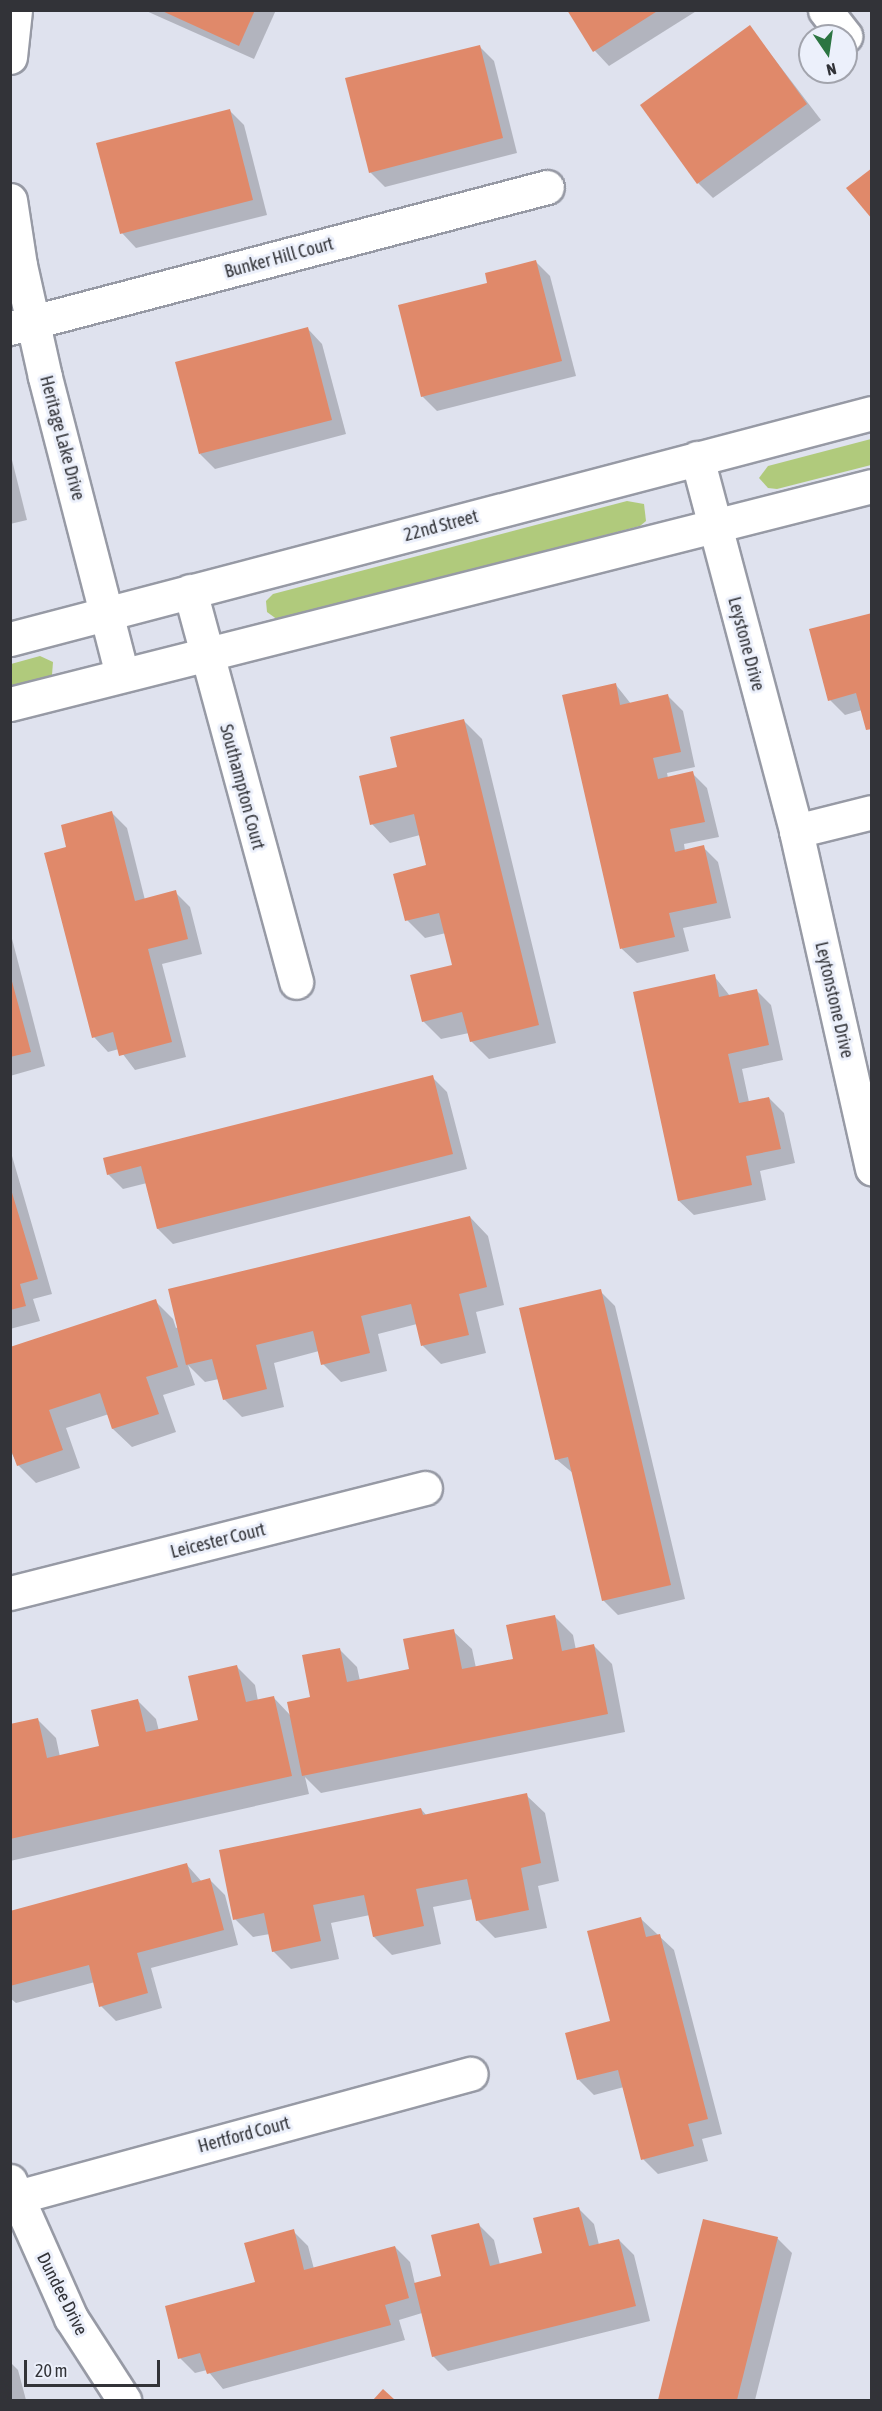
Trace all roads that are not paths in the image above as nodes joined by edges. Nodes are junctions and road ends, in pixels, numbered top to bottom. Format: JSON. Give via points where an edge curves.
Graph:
{"nodes":[{"id":1,"x":15,"y":10,"type":"edge"},
{"id":2,"x":825,"y":10,"type":"edge"},
{"id":3,"x":836,"y":24,"type":"edge"},
{"id":4,"x":10,"y":57,"type":"edge"},
{"id":5,"x":547,"y":188,"type":"dead end"},
{"id":6,"x":10,"y":200,"type":"edge"},
{"id":7,"x":22,"y":325,"type":"edge"},
{"id":8,"x":872,"y":413,"type":"edge"},
{"id":9,"x":697,"y":458,"type":"junction"},
{"id":10,"x":872,"y":486,"type":"edge"},
{"id":11,"x":715,"y":526,"type":"junction"},
{"id":12,"x":190,"y":591,"type":"junction"},
{"id":13,"x":108,"y":613,"type":"junction"},
{"id":14,"x":10,"y":639,"type":"edge"},
{"id":15,"x":207,"y":651,"type":"junction"},
{"id":16,"x":122,"y":674,"type":"junction"},
{"id":17,"x":10,"y":704,"type":"edge"},
{"id":18,"x":872,"y":812,"type":"edge"},
{"id":19,"x":796,"y":831,"type":"junction"},
{"id":20,"x":296,"y":982,"type":"dead end"},
{"id":21,"x":872,"y":1169,"type":"edge"},
{"id":22,"x":425,"y":1488,"type":"dead end"},
{"id":23,"x":10,"y":1593,"type":"edge"},
{"id":24,"x":471,"y":2074,"type":"dead end"},
{"id":25,"x":14,"y":2189,"type":"edge"},
{"id":26,"x":124,"y":2400,"type":"edge"}],
"edges":[{"from":1,"to":4,"type":"street"},
{"from":2,"to":3,"type":"street"},
{"from":5,"to":7,"type":"street","name":"Bunker Hill Court"},
{"from":6,"to":7,"type":"street","name":"Heritage Lake Drive"},
{"from":7,"to":13,"type":"street","name":"Heritage Lake Drive"},
{"from":8,"to":9,"type":"street","name":"22nd Street"},
{"from":9,"to":11,"type":"street","name":"Leystone Drive"},
{"from":9,"to":12,"type":"street","name":"22nd Street"},
{"from":10,"to":11,"type":"street"},
{"from":11,"to":15,"type":"street"},
{"from":11,"to":19,"type":"street","name":"Leystone Drive"},
{"from":12,"to":13,"type":"street","name":"22nd Street"},
{"from":12,"to":15,"type":"street","name":"Southampton Court"},
{"from":13,"to":14,"type":"street","name":"22nd Street"},
{"from":13,"to":16,"type":"street","name":"Heritage Lake Drive"},
{"from":15,"to":16,"type":"street"},
{"from":15,"to":20,"type":"street","name":"Southampton Court"},
{"from":16,"to":17,"type":"street"},
{"from":18,"to":19,"type":"street"},
{"from":19,"to":21,"type":"street","name":"Leytonstone Drive"},
{"from":22,"to":23,"type":"street","name":"Leicester Court"},
{"from":24,"to":25,"type":"street","name":"Hertford Court"},
{"from":25,"to":26,"type":"street","name":"Dundee Drive","via":[[71,2318]]}]}
